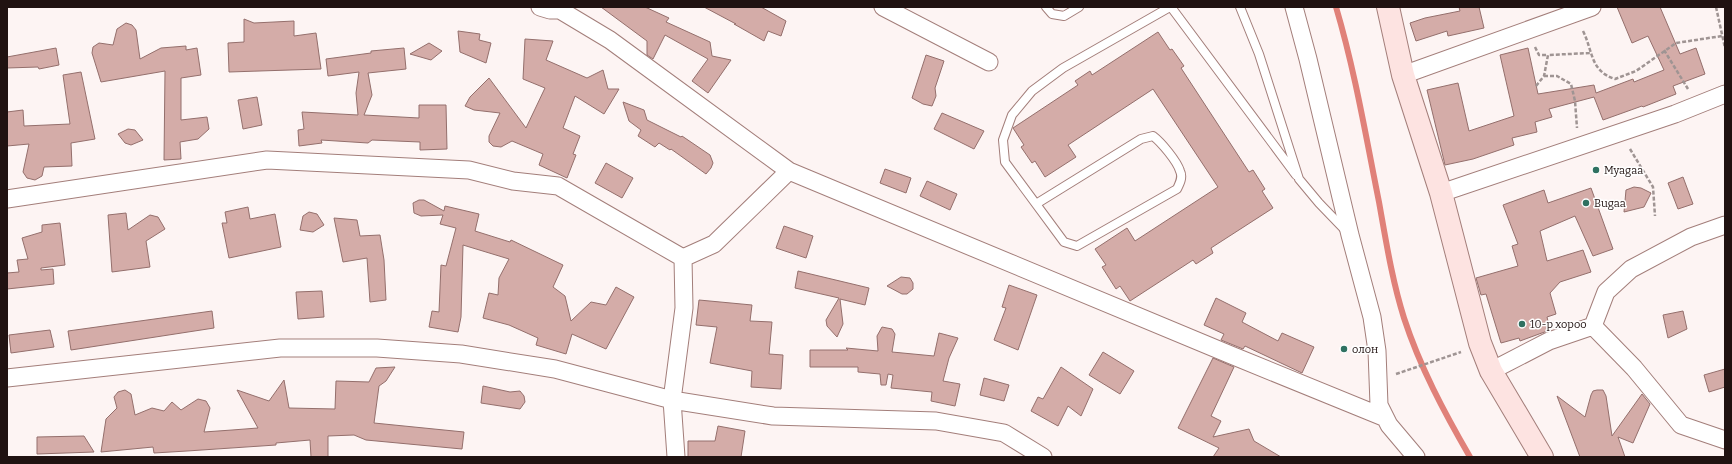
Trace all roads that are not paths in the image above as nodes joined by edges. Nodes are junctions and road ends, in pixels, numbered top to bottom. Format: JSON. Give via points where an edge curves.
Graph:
{"nodes":[{"id":1,"x":540,"y":7,"type":"edge"},
{"id":2,"x":884,"y":7,"type":"edge"},
{"id":3,"x":1046,"y":7,"type":"edge"},
{"id":4,"x":1079,"y":7,"type":"edge"},
{"id":5,"x":1170,"y":7,"type":"edge"},
{"id":6,"x":1240,"y":7,"type":"edge"},
{"id":7,"x":1294,"y":7,"type":"edge"},
{"id":8,"x":1388,"y":7,"type":"edge"},
{"id":9,"x":1592,"y":7,"type":"edge"},
{"id":10,"x":989,"y":62,"type":"dead end"},
{"id":11,"x":1403,"y":74,"type":"junction"},
{"id":12,"x":1725,"y":94,"type":"edge"},
{"id":13,"x":789,"y":171,"type":"junction"},
{"id":14,"x":1299,"y":179,"type":"junction"},
{"id":15,"x":1441,"y":193,"type":"junction"},
{"id":16,"x":7,"y":199,"type":"edge"},
{"id":17,"x":1036,"y":204,"type":"junction"},
{"id":18,"x":1725,"y":224,"type":"edge"},
{"id":19,"x":1350,"y":235,"type":"junction"},
{"id":20,"x":683,"y":258,"type":"junction"},
{"id":21,"x":1593,"y":326,"type":"junction"},
{"id":22,"x":1491,"y":371,"type":"junction"},
{"id":23,"x":7,"y":378,"type":"edge"},
{"id":24,"x":672,"y":400,"type":"junction"},
{"id":25,"x":1384,"y":417,"type":"junction"},
{"id":26,"x":1725,"y":440,"type":"edge"},
{"id":27,"x":676,"y":457,"type":"edge"},
{"id":28,"x":1043,"y":457,"type":"edge"},
{"id":29,"x":1416,"y":457,"type":"edge"},
{"id":30,"x":1542,"y":457,"type":"edge"}],
"edges":[{"from":1,"to":13,"type":"street","via":[[560,10],[610,40]]},
{"from":2,"to":10,"type":"street"},
{"from":3,"to":4,"type":"lane","via":[[1052,14],[1064,16]]},
{"from":5,"to":14,"type":"lane"},
{"from":5,"to":17,"type":"lane","via":[[1063,68],[1032,91],[1012,115],[1003,140],[1005,162]]},
{"from":6,"to":14,"type":"lane","via":[[1259,54]]},
{"from":7,"to":19,"type":"street","via":[[1328,134]]},
{"from":8,"to":11,"type":"street"},
{"from":9,"to":11,"type":"street"},
{"from":11,"to":15,"type":"street"},
{"from":12,"to":15,"type":"street","via":[[1628,130]]},
{"from":13,"to":20,"type":"street","via":[[714,244]]},
{"from":13,"to":25,"type":"street"},
{"from":14,"to":19,"type":"lane","via":[[1319,204]]},
{"from":15,"to":22,"type":"street","via":[[1480,343]]},
{"from":16,"to":20,"type":"street","via":[[267,160],[469,170],[513,181],[558,186]]},
{"from":17,"to":17,"type":"lane","via":[[1064,242],[1077,246],[1177,189],[1181,181],[1180,171],[1160,141],[1153,136],[1141,139]]},
{"from":18,"to":21,"type":"street","via":[[1691,236],[1631,269],[1606,292]]},
{"from":19,"to":25,"type":"street","via":[[1373,323],[1379,405]]},
{"from":20,"to":24,"type":"street","via":[[684,308]]},
{"from":21,"to":22,"type":"street","via":[[1549,341]]},
{"from":21,"to":26,"type":"street","via":[[1634,368],[1682,425]]},
{"from":22,"to":30,"type":"street"},
{"from":23,"to":24,"type":"street","via":[[280,348],[377,348],[461,354],[555,369]]},
{"from":24,"to":27,"type":"street"},
{"from":24,"to":28,"type":"street","via":[[773,416],[936,421],[1004,433]]},
{"from":25,"to":29,"type":"street"}]}
